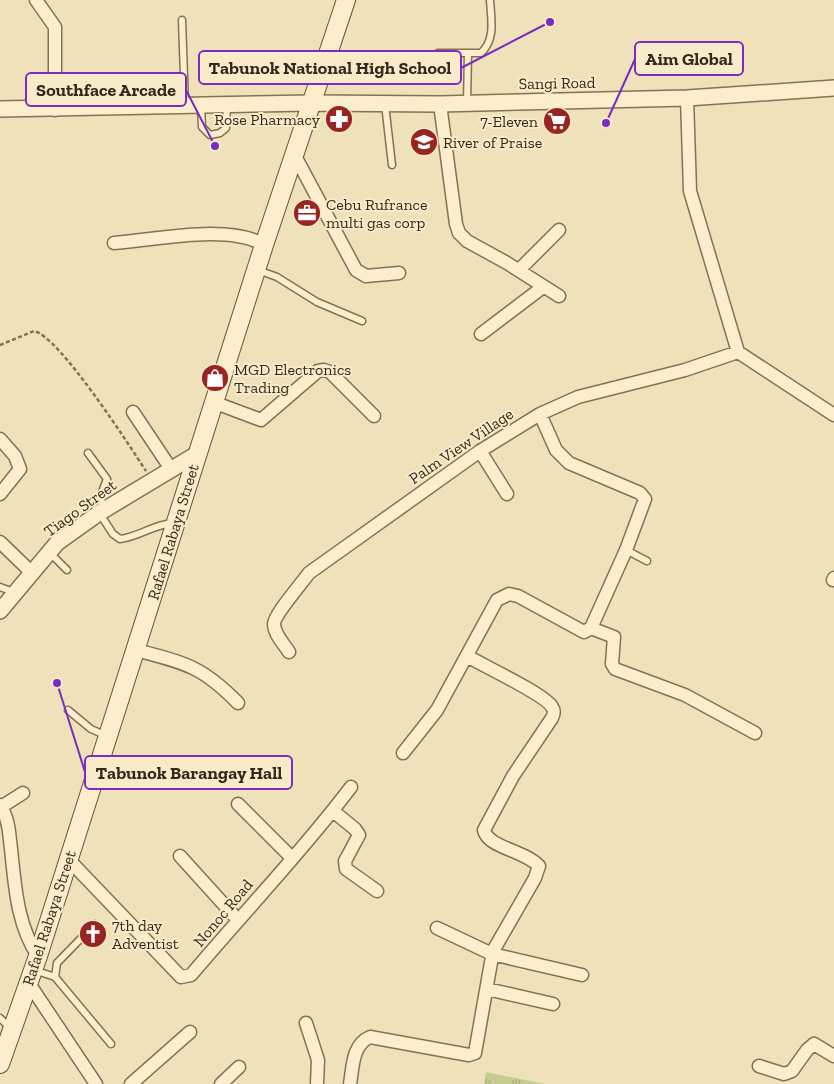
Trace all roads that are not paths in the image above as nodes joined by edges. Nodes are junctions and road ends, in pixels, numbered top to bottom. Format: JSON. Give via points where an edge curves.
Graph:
{"nodes":[{"id":1,"x":36,"y":0,"type":"edge"},
{"id":2,"x":346,"y":0,"type":"edge"},
{"id":3,"x":490,"y":0,"type":"edge"},
{"id":4,"x":182,"y":20,"type":"dead end"},
{"id":5,"x":438,"y":53,"type":"dead end"},
{"id":6,"x":468,"y":53,"type":"junction"},
{"id":7,"x":834,"y":88,"type":"edge"},
{"id":8,"x":687,"y":98,"type":"junction"},
{"id":9,"x":311,"y":103,"type":"junction"},
{"id":10,"x":467,"y":103,"type":"junction"},
{"id":11,"x":385,"y":104,"type":"junction"},
{"id":12,"x":440,"y":104,"type":"junction"},
{"id":13,"x":227,"y":105,"type":"junction"},
{"id":14,"x":185,"y":106,"type":"junction"},
{"id":15,"x":201,"y":106,"type":"junction"},
{"id":16,"x":0,"y":110,"type":"edge"},
{"id":17,"x":55,"y":110,"type":"junction"},
{"id":18,"x":294,"y":154,"type":"junction"},
{"id":19,"x":392,"y":165,"type":"dead end"},
{"id":20,"x":559,"y":230,"type":"dead end"},
{"id":21,"x":114,"y":243,"type":"dead end"},
{"id":22,"x":264,"y":245,"type":"junction"},
{"id":23,"x":256,"y":269,"type":"junction"},
{"id":24,"x":518,"y":270,"type":"junction"},
{"id":25,"x":399,"y":273,"type":"dead end"},
{"id":26,"x":543,"y":287,"type":"junction"},
{"id":27,"x":558,"y":296,"type":"dead end"},
{"id":28,"x":362,"y":322,"type":"dead end"},
{"id":29,"x":481,"y":334,"type":"dead end"},
{"id":30,"x":738,"y":352,"type":"junction"},
{"id":31,"x":214,"y":402,"type":"junction"},
{"id":32,"x":133,"y":412,"type":"dead end"},
{"id":33,"x":540,"y":414,"type":"junction"},
{"id":34,"x":834,"y":415,"type":"edge"},
{"id":35,"x":374,"y":416,"type":"dead end"},
{"id":36,"x":0,"y":439,"type":"edge"},
{"id":37,"x":480,"y":451,"type":"junction"},
{"id":38,"x":88,"y":453,"type":"dead end"},
{"id":39,"x":197,"y":454,"type":"junction"},
{"id":40,"x":170,"y":469,"type":"junction"},
{"id":41,"x":0,"y":494,"type":"edge"},
{"id":42,"x":507,"y":494,"type":"dead end"},
{"id":43,"x":101,"y":511,"type":"junction"},
{"id":44,"x":175,"y":523,"type":"junction"},
{"id":45,"x":0,"y":542,"type":"edge"},
{"id":46,"x":626,"y":550,"type":"junction"},
{"id":47,"x":49,"y":552,"type":"junction"},
{"id":48,"x":647,"y":561,"type":"dead end"},
{"id":49,"x":67,"y":570,"type":"dead end"},
{"id":50,"x":31,"y":572,"type":"junction"},
{"id":51,"x":0,"y":587,"type":"edge"},
{"id":52,"x":12,"y":596,"type":"junction"},
{"id":53,"x":0,"y":611,"type":"edge"},
{"id":54,"x":591,"y":628,"type":"junction"},
{"id":55,"x":136,"y":650,"type":"junction"},
{"id":56,"x":289,"y":652,"type":"dead end"},
{"id":57,"x":467,"y":656,"type":"junction"},
{"id":58,"x":238,"y":703,"type":"dead end"},
{"id":59,"x":68,"y":710,"type":"dead end"},
{"id":60,"x":755,"y":733,"type":"dead end"},
{"id":61,"x":108,"y":737,"type":"junction"},
{"id":62,"x":403,"y":753,"type":"dead end"},
{"id":63,"x":352,"y":786,"type":"dead end"},
{"id":64,"x":22,"y":793,"type":"dead end"},
{"id":65,"x":238,"y":804,"type":"dead end"},
{"id":66,"x":0,"y":806,"type":"edge"},
{"id":67,"x":334,"y":811,"type":"junction"},
{"id":68,"x":180,"y":856,"type":"dead end"},
{"id":69,"x":292,"y":858,"type":"junction"},
{"id":70,"x":69,"y":860,"type":"junction"},
{"id":71,"x":377,"y":891,"type":"dead end"},
{"id":72,"x":237,"y":919,"type":"junction"},
{"id":73,"x":95,"y":924,"type":"dead end"},
{"id":74,"x":437,"y":928,"type":"dead end"},
{"id":75,"x":492,"y":954,"type":"junction"},
{"id":76,"x":33,"y":969,"type":"junction"},
{"id":77,"x":582,"y":975,"type":"dead end"},
{"id":78,"x":55,"y":977,"type":"junction"},
{"id":79,"x":487,"y":989,"type":"junction"},
{"id":80,"x":552,"y":1004,"type":"dead end"},
{"id":81,"x":306,"y":1023,"type":"dead end"},
{"id":82,"x":6,"y":1024,"type":"edge"},
{"id":83,"x":190,"y":1032,"type":"dead end"},
{"id":84,"x":111,"y":1044,"type":"dead end"},
{"id":85,"x":834,"y":1056,"type":"edge"},
{"id":86,"x":0,"y":1064,"type":"edge"},
{"id":87,"x":239,"y":1066,"type":"dead end"},
{"id":88,"x":759,"y":1066,"type":"dead end"},
{"id":89,"x":96,"y":1084,"type":"edge"},
{"id":90,"x":131,"y":1084,"type":"edge"},
{"id":91,"x":221,"y":1084,"type":"edge"},
{"id":92,"x":317,"y":1084,"type":"edge"},
{"id":93,"x":350,"y":1084,"type":"edge"}],
"edges":[{"from":1,"to":17,"type":"street","via":[[54,27]]},
{"from":2,"to":9,"type":"main road","name":"Rafael Rabaya Street"},
{"from":3,"to":6,"type":"lane","via":[[491,39],[481,53]]},
{"from":4,"to":14,"type":"lane"},
{"from":5,"to":6,"type":"lane"},
{"from":6,"to":10,"type":"lane"},
{"from":7,"to":8,"type":"street","name":"Sangi Road"},
{"from":8,"to":10,"type":"street","name":"Sangi Road"},
{"from":8,"to":30,"type":"street","via":[[690,191]]},
{"from":9,"to":11,"type":"street","name":"Sangi Road"},
{"from":9,"to":13,"type":"street","name":"Sangi Road"},
{"from":9,"to":18,"type":"main road","name":"Rafael Rabaya Street"},
{"from":10,"to":12,"type":"street","name":"Sangi Road"},
{"from":11,"to":12,"type":"street","name":"Sangi Road"},
{"from":11,"to":19,"type":"lane"},
{"from":12,"to":24,"type":"street","via":[[459,233],[467,241]]},
{"from":13,"to":15,"type":"street","name":"Sangi Road"},
{"from":13,"to":15,"type":"lane","via":[[226,128],[210,135],[202,127]]},
{"from":14,"to":15,"type":"street","name":"Sangi Road"},
{"from":14,"to":17,"type":"street","name":"Sangi Road"},
{"from":16,"to":17,"type":"street","name":"Sangi Road"},
{"from":18,"to":22,"type":"main road","name":"Rafael Rabaya Street"},
{"from":18,"to":25,"type":"street","via":[[356,270],[366,276]]},
{"from":20,"to":24,"type":"street"},
{"from":21,"to":22,"type":"street","via":[[218,232],[256,240]]},
{"from":22,"to":23,"type":"main road","name":"Rafael Rabaya Street"},
{"from":23,"to":28,"type":"lane"},
{"from":23,"to":31,"type":"main road","name":"Rafael Rabaya Street"},
{"from":24,"to":26,"type":"street"},
{"from":26,"to":27,"type":"street"},
{"from":26,"to":29,"type":"street"},
{"from":30,"to":33,"type":"street","name":"Palm View Village","via":[[685,370],[578,397]]},
{"from":30,"to":34,"type":"street"},
{"from":31,"to":35,"type":"street","via":[[261,420],[324,370],[330,372]]},
{"from":31,"to":39,"type":"main road","name":"Rafael Rabaya Street"},
{"from":32,"to":40,"type":"street"},
{"from":33,"to":37,"type":"street","name":"Palm View Village"},
{"from":33,"to":46,"type":"street","via":[[556,450],[565,460],[645,499]]},
{"from":36,"to":41,"type":"street","via":[[15,456],[20,469]]},
{"from":37,"to":42,"type":"street"},
{"from":37,"to":56,"type":"street","name":"Palm View Village","via":[[309,573],[276,615],[275,631]]},
{"from":38,"to":43,"type":"lane","via":[[107,478],[100,497]]},
{"from":39,"to":40,"type":"street","name":"Tiago Street"},
{"from":39,"to":44,"type":"main road","name":"Rafael Rabaya Street"},
{"from":40,"to":43,"type":"street","name":"Tiago Street"},
{"from":43,"to":44,"type":"lane","via":[[113,534],[120,539]]},
{"from":43,"to":47,"type":"street","name":"Tiago Street"},
{"from":44,"to":55,"type":"main road","name":"Rafael Rabaya Street"},
{"from":45,"to":50,"type":"street"},
{"from":46,"to":48,"type":"lane"},
{"from":46,"to":54,"type":"street"},
{"from":47,"to":49,"type":"lane"},
{"from":47,"to":50,"type":"street","name":"Tiago Street"},
{"from":50,"to":52,"type":"street","name":"Tiago Street"},
{"from":51,"to":52,"type":"lane"},
{"from":52,"to":53,"type":"street","name":"Tiago Street"},
{"from":54,"to":57,"type":"street","via":[[580,632],[518,596],[504,595],[497,600]]},
{"from":54,"to":60,"type":"street","via":[[614,637],[612,664],[615,669],[685,695]]},
{"from":55,"to":58,"type":"street","via":[[180,661],[197,669],[221,685]]},
{"from":55,"to":61,"type":"main road","name":"Rafael Rabaya Street"},
{"from":57,"to":62,"type":"street","via":[[438,710]]},
{"from":57,"to":75,"type":"street","via":[[535,693],[554,710],[484,830],[485,836],[493,843],[531,858],[539,866]]},
{"from":59,"to":61,"type":"lane"},
{"from":61,"to":70,"type":"main road","name":"Rafael Rabaya Street"},
{"from":63,"to":67,"type":"street","name":"Nonoc Road"},
{"from":64,"to":66,"type":"street"},
{"from":65,"to":69,"type":"street"},
{"from":66,"to":76,"type":"street","via":[[7,816],[16,890]]},
{"from":67,"to":69,"type":"street","name":"Nonoc Road"},
{"from":67,"to":71,"type":"street","via":[[359,835],[345,861],[346,869]]},
{"from":68,"to":72,"type":"street"},
{"from":69,"to":72,"type":"street","name":"Nonoc Road"},
{"from":70,"to":72,"type":"street","name":"Nonoc Road","via":[[181,977],[191,975]]},
{"from":70,"to":76,"type":"main road","name":"Rafael Rabaya Street"},
{"from":73,"to":78,"type":"lane","via":[[57,963]]},
{"from":74,"to":75,"type":"street"},
{"from":75,"to":77,"type":"street"},
{"from":75,"to":79,"type":"street"},
{"from":76,"to":78,"type":"lane"},
{"from":76,"to":82,"type":"main road","name":"Rafael Rabaya Street"},
{"from":76,"to":89,"type":"street"},
{"from":78,"to":84,"type":"lane"},
{"from":79,"to":80,"type":"street"},
{"from":79,"to":93,"type":"street","via":[[475,1053],[460,1054],[370,1038],[357,1048]]},
{"from":81,"to":92,"type":"street","via":[[318,1060]]},
{"from":82,"to":86,"type":"main road","name":"Rafael Rabaya Street"},
{"from":83,"to":90,"type":"street"},
{"from":85,"to":88,"type":"street","via":[[814,1044],[792,1071],[784,1074]]},
{"from":87,"to":91,"type":"street"}]}
